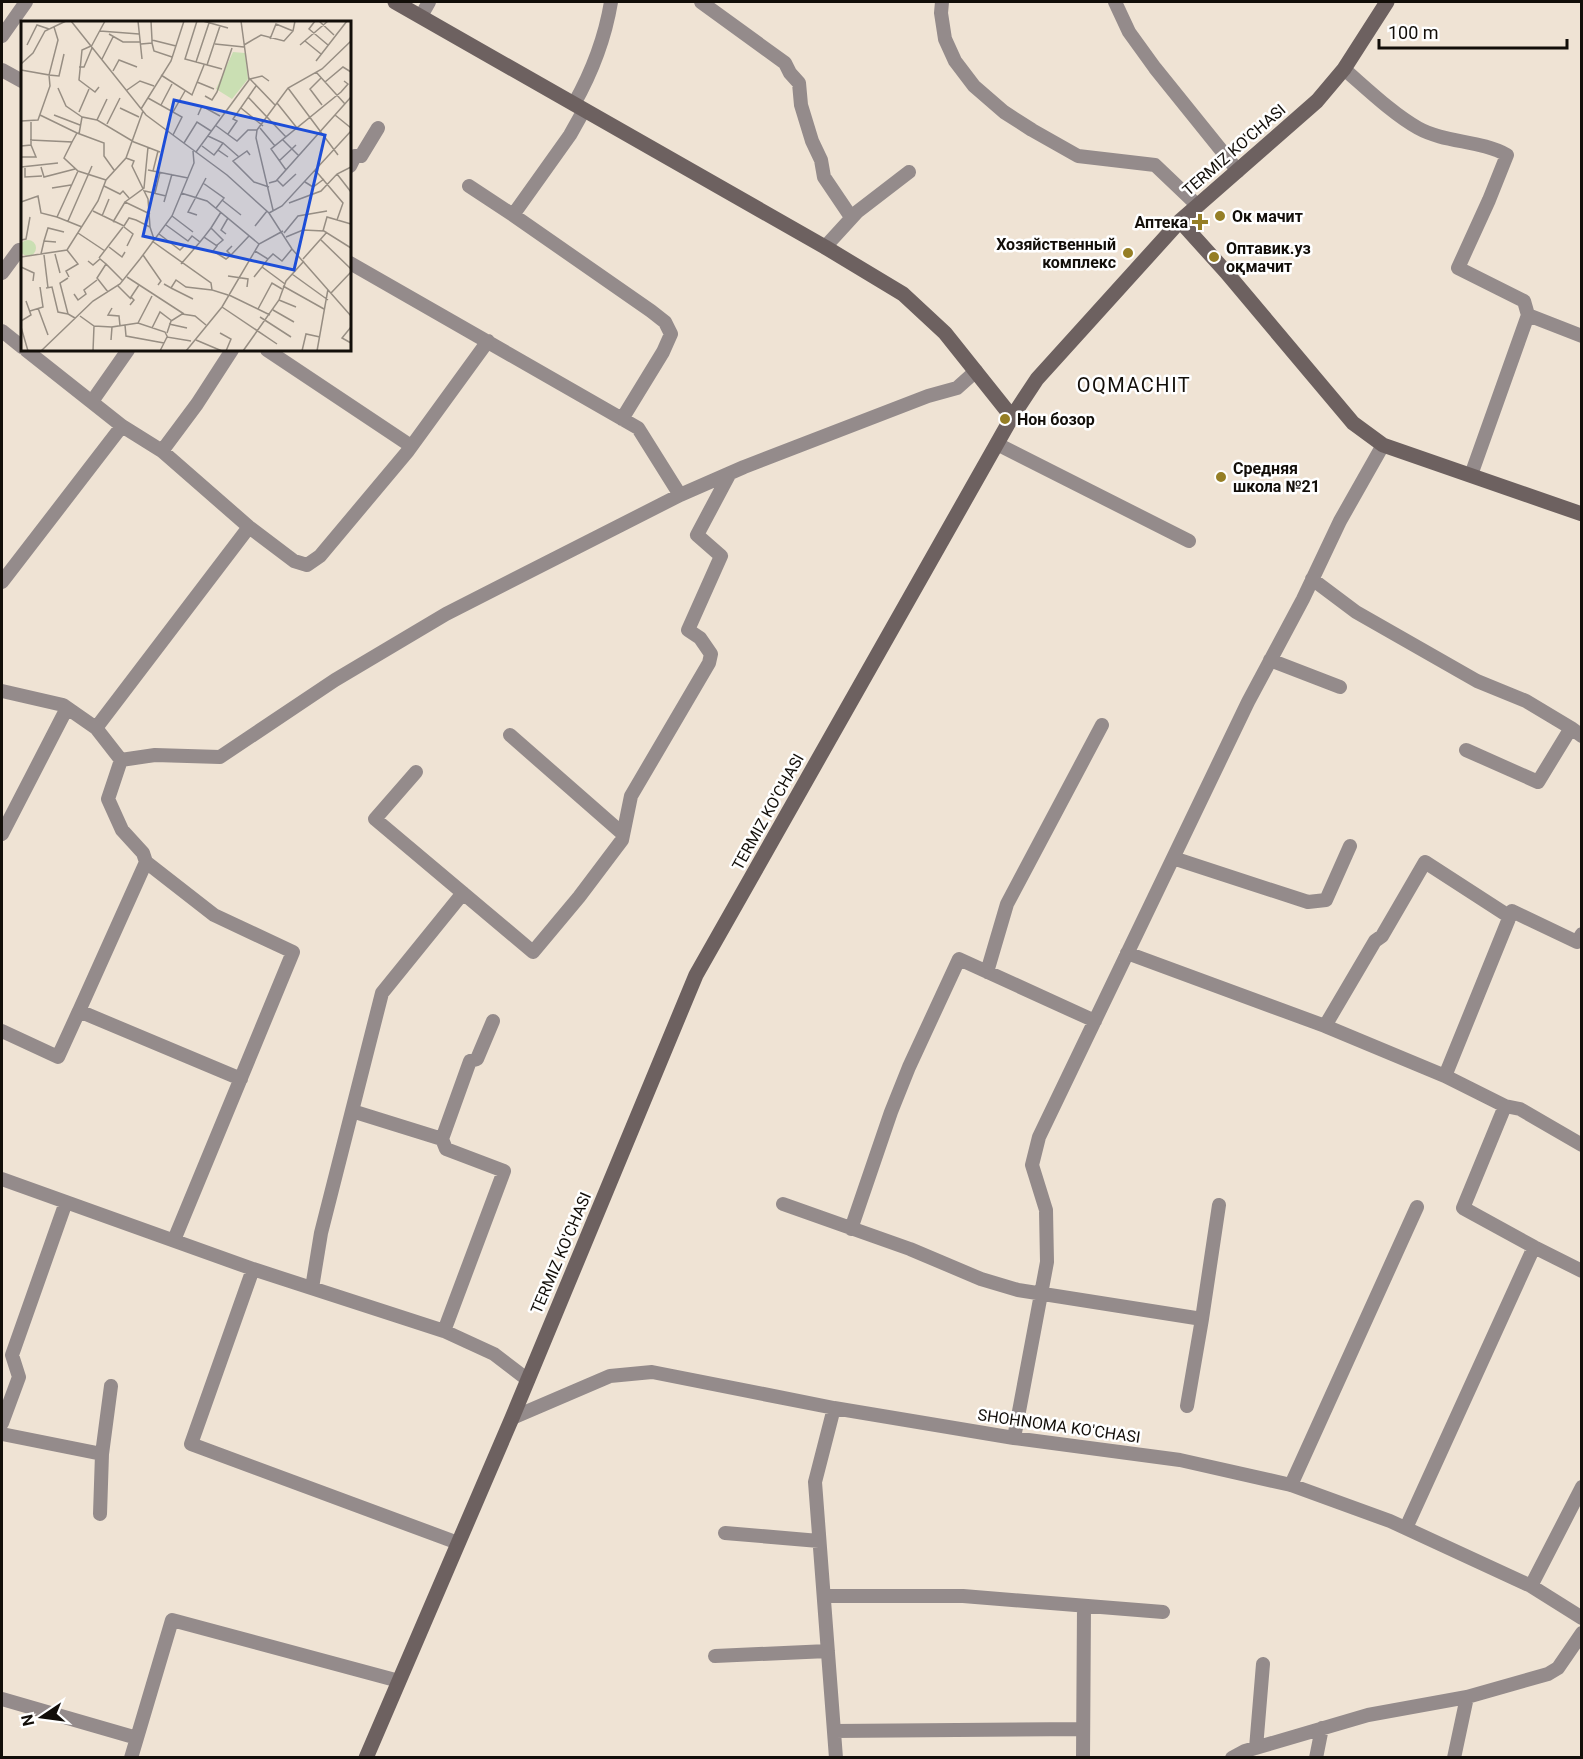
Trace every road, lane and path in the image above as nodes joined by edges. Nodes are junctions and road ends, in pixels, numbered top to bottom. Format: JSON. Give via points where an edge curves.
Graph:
{"nodes":[{"id":1,"x":26,"y":2,"type":"edge"},
{"id":2,"x":395,"y":2,"type":"edge"},
{"id":3,"x":429,"y":2,"type":"edge"},
{"id":4,"x":611,"y":2,"type":"edge"},
{"id":5,"x":701,"y":2,"type":"edge"},
{"id":6,"x":942,"y":2,"type":"edge"},
{"id":7,"x":1115,"y":2,"type":"edge"},
{"id":8,"x":1387,"y":2,"type":"edge"},
{"id":9,"x":421,"y":16,"type":"junction"},
{"id":10,"x":2,"y":36,"type":"edge"},
{"id":11,"x":1344,"y":69,"type":"junction"},
{"id":12,"x":2,"y":70,"type":"edge"},
{"id":13,"x":21,"y":80,"type":"edge"},
{"id":14,"x":579,"y":107,"type":"junction"},
{"id":15,"x":378,"y":128,"type":"dead end"},
{"id":16,"x":351,"y":157,"type":"edge"},
{"id":17,"x":1238,"y":171,"type":"junction"},
{"id":18,"x":909,"y":172,"type":"dead end"},
{"id":19,"x":469,"y":186,"type":"dead end"},
{"id":20,"x":1197,"y":205,"type":"junction"},
{"id":21,"x":513,"y":215,"type":"junction"},
{"id":22,"x":851,"y":217,"type":"junction"},
{"id":23,"x":1180,"y":221,"type":"junction"},
{"id":24,"x":825,"y":247,"type":"junction"},
{"id":25,"x":18,"y":250,"type":"dead end"},
{"id":26,"x":351,"y":264,"type":"edge"},
{"id":27,"x":2,"y":273,"type":"edge"},
{"id":28,"x":1528,"y":315,"type":"junction"},
{"id":29,"x":2,"y":331,"type":"edge"},
{"id":30,"x":1581,"y":336,"type":"edge"},
{"id":31,"x":488,"y":341,"type":"junction"},
{"id":32,"x":21,"y":346,"type":"edge"},
{"id":33,"x":28,"y":351,"type":"edge"},
{"id":34,"x":127,"y":351,"type":"edge"},
{"id":35,"x":231,"y":351,"type":"edge"},
{"id":36,"x":268,"y":351,"type":"edge"},
{"id":37,"x":976,"y":371,"type":"junction"},
{"id":38,"x":93,"y":400,"type":"junction"},
{"id":39,"x":1012,"y":417,"type":"junction"},
{"id":40,"x":622,"y":419,"type":"junction"},
{"id":41,"x":122,"y":426,"type":"junction"},
{"id":42,"x":997,"y":444,"type":"junction"},
{"id":43,"x":1383,"y":445,"type":"junction"},
{"id":44,"x":411,"y":446,"type":"junction"},
{"id":45,"x":162,"y":451,"type":"junction"},
{"id":46,"x":730,"y":473,"type":"junction"},
{"id":47,"x":1471,"y":475,"type":"junction"},
{"id":48,"x":680,"y":495,"type":"junction"},
{"id":49,"x":1581,"y":514,"type":"edge"},
{"id":50,"x":249,"y":527,"type":"junction"},
{"id":51,"x":1189,"y":541,"type":"dead end"},
{"id":52,"x":1312,"y":579,"type":"junction"},
{"id":53,"x":2,"y":582,"type":"edge"},
{"id":54,"x":1270,"y":660,"type":"junction"},
{"id":55,"x":1340,"y":687,"type":"dead end"},
{"id":56,"x":2,"y":691,"type":"edge"},
{"id":57,"x":67,"y":708,"type":"junction"},
{"id":58,"x":1102,"y":725,"type":"dead end"},
{"id":59,"x":96,"y":728,"type":"junction"},
{"id":60,"x":1576,"y":732,"type":"edge"},
{"id":61,"x":510,"y":735,"type":"dead end"},
{"id":62,"x":1466,"y":750,"type":"dead end"},
{"id":63,"x":121,"y":760,"type":"junction"},
{"id":64,"x":416,"y":772,"type":"dead end"},
{"id":65,"x":2,"y":834,"type":"edge"},
{"id":66,"x":623,"y":834,"type":"junction"},
{"id":67,"x":1350,"y":846,"type":"dead end"},
{"id":68,"x":1173,"y":858,"type":"junction"},
{"id":69,"x":146,"y":862,"type":"junction"},
{"id":70,"x":463,"y":893,"type":"junction"},
{"id":71,"x":1510,"y":917,"type":"junction"},
{"id":72,"x":1580,"y":940,"type":"edge"},
{"id":73,"x":1128,"y":953,"type":"junction"},
{"id":74,"x":987,"y":972,"type":"junction"},
{"id":75,"x":79,"y":1011,"type":"junction"},
{"id":76,"x":493,"y":1021,"type":"dead end"},
{"id":77,"x":1095,"y":1021,"type":"junction"},
{"id":78,"x":1325,"y":1026,"type":"junction"},
{"id":79,"x":2,"y":1031,"type":"edge"},
{"id":80,"x":1445,"y":1076,"type":"junction"},
{"id":81,"x":241,"y":1078,"type":"junction"},
{"id":82,"x":1505,"y":1106,"type":"junction"},
{"id":83,"x":352,"y":1111,"type":"junction"},
{"id":84,"x":442,"y":1139,"type":"junction"},
{"id":85,"x":1581,"y":1145,"type":"edge"},
{"id":86,"x":2,"y":1179,"type":"edge"},
{"id":87,"x":66,"y":1202,"type":"junction"},
{"id":88,"x":783,"y":1204,"type":"dead end"},
{"id":89,"x":1219,"y":1205,"type":"dead end"},
{"id":90,"x":1417,"y":1208,"type":"dead end"},
{"id":91,"x":851,"y":1229,"type":"junction"},
{"id":92,"x":174,"y":1240,"type":"junction"},
{"id":93,"x":1534,"y":1247,"type":"junction"},
{"id":94,"x":254,"y":1269,"type":"junction"},
{"id":95,"x":1581,"y":1271,"type":"edge"},
{"id":96,"x":312,"y":1288,"type":"junction"},
{"id":97,"x":1042,"y":1295,"type":"junction"},
{"id":98,"x":1202,"y":1319,"type":"junction"},
{"id":99,"x":444,"y":1331,"type":"junction"},
{"id":100,"x":528,"y":1380,"type":"junction"},
{"id":101,"x":111,"y":1386,"type":"dead end"},
{"id":102,"x":1187,"y":1406,"type":"dead end"},
{"id":103,"x":834,"y":1408,"type":"junction"},
{"id":104,"x":512,"y":1418,"type":"junction"},
{"id":105,"x":2,"y":1423,"type":"edge"},
{"id":106,"x":2,"y":1434,"type":"edge"},
{"id":107,"x":1014,"y":1438,"type":"junction"},
{"id":108,"x":102,"y":1454,"type":"junction"},
{"id":109,"x":1291,"y":1485,"type":"junction"},
{"id":110,"x":1581,"y":1487,"type":"edge"},
{"id":111,"x":100,"y":1514,"type":"dead end"},
{"id":112,"x":1406,"y":1528,"type":"junction"},
{"id":113,"x":725,"y":1533,"type":"dead end"},
{"id":114,"x":819,"y":1541,"type":"junction"},
{"id":115,"x":458,"y":1543,"type":"junction"},
{"id":116,"x":1531,"y":1586,"type":"junction"},
{"id":117,"x":824,"y":1596,"type":"junction"},
{"id":118,"x":1084,"y":1606,"type":"junction"},
{"id":119,"x":1163,"y":1612,"type":"dead end"},
{"id":120,"x":1581,"y":1618,"type":"edge"},
{"id":121,"x":1581,"y":1633,"type":"edge"},
{"id":122,"x":828,"y":1651,"type":"junction"},
{"id":123,"x":715,"y":1656,"type":"dead end"},
{"id":124,"x":1263,"y":1664,"type":"dead end"},
{"id":125,"x":399,"y":1681,"type":"junction"},
{"id":126,"x":1467,"y":1697,"type":"junction"},
{"id":127,"x":2,"y":1699,"type":"edge"},
{"id":128,"x":1322,"y":1728,"type":"junction"},
{"id":129,"x":1083,"y":1729,"type":"junction"},
{"id":130,"x":834,"y":1731,"type":"junction"},
{"id":131,"x":137,"y":1738,"type":"junction"},
{"id":132,"x":1256,"y":1748,"type":"junction"},
{"id":133,"x":131,"y":1758,"type":"edge"},
{"id":134,"x":366,"y":1758,"type":"edge"},
{"id":135,"x":836,"y":1758,"type":"edge"},
{"id":136,"x":1083,"y":1758,"type":"edge"},
{"id":137,"x":1232,"y":1758,"type":"edge"},
{"id":138,"x":1316,"y":1758,"type":"edge"},
{"id":139,"x":1454,"y":1758,"type":"edge"}],
"edges":[{"from":1,"to":10,"type":"street"},
{"from":2,"to":9,"type":"main road"},
{"from":3,"to":9,"type":"street"},
{"from":4,"to":14,"type":"street"},
{"from":5,"to":22,"type":"street","via":[[784,63],[799,83],[801,105],[824,177]]},
{"from":6,"to":20,"type":"street","via":[[945,39],[955,61],[974,86],[1004,112],[1078,156],[1155,165]]},
{"from":7,"to":17,"type":"street","via":[[1129,32],[1155,68]]},
{"from":8,"to":11,"type":"main road","name":"TERMIZ KO'CHASI"},
{"from":9,"to":14,"type":"main road"},
{"from":11,"to":17,"type":"main road","name":"TERMIZ KO'CHASI","via":[[1317,101]]},
{"from":11,"to":28,"type":"street","via":[[1418,128],[1507,155],[1458,268],[1524,301]]},
{"from":12,"to":13,"type":"street"},
{"from":14,"to":21,"type":"street","via":[[570,135]]},
{"from":14,"to":24,"type":"main road"},
{"from":15,"to":16,"type":"street","via":[[361,156]]},
{"from":17,"to":20,"type":"main road","name":"TERMIZ KO'CHASI"},
{"from":18,"to":22,"type":"street"},
{"from":19,"to":21,"type":"street"},
{"from":20,"to":23,"type":"main road","name":"TERMIZ KO'CHASI"},
{"from":21,"to":40,"type":"street","via":[[651,311],[672,334]]},
{"from":22,"to":24,"type":"street"},
{"from":23,"to":39,"type":"main road","name":"TERMIZ KO'CHASI","via":[[1037,379]]},
{"from":23,"to":43,"type":"main road","via":[[1353,423]]},
{"from":24,"to":37,"type":"main road","via":[[903,294],[945,333]]},
{"from":25,"to":27,"type":"street"},
{"from":26,"to":31,"type":"street"},
{"from":28,"to":30,"type":"street"},
{"from":28,"to":47,"type":"street"},
{"from":29,"to":32,"type":"street"},
{"from":31,"to":40,"type":"street"},
{"from":31,"to":44,"type":"street"},
{"from":33,"to":38,"type":"street"},
{"from":34,"to":38,"type":"street"},
{"from":35,"to":45,"type":"street"},
{"from":36,"to":44,"type":"street"},
{"from":37,"to":39,"type":"main road"},
{"from":37,"to":46,"type":"street","via":[[957,388]]},
{"from":38,"to":41,"type":"street"},
{"from":39,"to":42,"type":"main road","name":"TERMIZ KO'CHASI"},
{"from":40,"to":48,"type":"street","via":[[638,428]]},
{"from":41,"to":45,"type":"street"},
{"from":41,"to":53,"type":"street"},
{"from":42,"to":51,"type":"street"},
{"from":42,"to":100,"type":"main road","name":"TERMIZ KO'CHASI","via":[[696,975]]},
{"from":43,"to":47,"type":"main road"},
{"from":43,"to":52,"type":"street"},
{"from":44,"to":50,"type":"street","via":[[320,556],[307,565],[294,561]]},
{"from":45,"to":50,"type":"street"},
{"from":46,"to":48,"type":"street"},
{"from":46,"to":66,"type":"street","via":[[697,535],[721,556],[688,630],[700,638],[711,654],[710,663],[631,796]]},
{"from":47,"to":49,"type":"main road"},
{"from":48,"to":63,"type":"street","via":[[446,614],[335,680],[220,757],[155,755]]},
{"from":50,"to":59,"type":"street"},
{"from":52,"to":54,"type":"street"},
{"from":52,"to":60,"type":"street","via":[[1356,612],[1478,681],[1526,701]]},
{"from":54,"to":55,"type":"street"},
{"from":54,"to":68,"type":"street"},
{"from":56,"to":57,"type":"street"},
{"from":57,"to":59,"type":"street"},
{"from":57,"to":65,"type":"street"},
{"from":58,"to":74,"type":"street","via":[[1007,904]]},
{"from":59,"to":63,"type":"street"},
{"from":60,"to":62,"type":"street","via":[[1538,782]]},
{"from":61,"to":66,"type":"street"},
{"from":63,"to":69,"type":"street","via":[[108,799],[122,830]]},
{"from":64,"to":70,"type":"street","via":[[375,819]]},
{"from":66,"to":70,"type":"street","via":[[579,897],[533,952]]},
{"from":67,"to":68,"type":"street","via":[[1326,900],[1317,902]]},
{"from":68,"to":73,"type":"street"},
{"from":69,"to":75,"type":"street"},
{"from":69,"to":81,"type":"street","via":[[214,915],[293,952]]},
{"from":70,"to":83,"type":"street","via":[[382,993]]},
{"from":71,"to":72,"type":"street","via":[[1512,911]]},
{"from":71,"to":78,"type":"street","via":[[1425,862]]},
{"from":71,"to":80,"type":"street"},
{"from":73,"to":77,"type":"street"},
{"from":73,"to":78,"type":"street"},
{"from":74,"to":77,"type":"street"},
{"from":74,"to":91,"type":"street","via":[[959,959],[956,964],[909,1066]]},
{"from":75,"to":79,"type":"street","via":[[58,1057]]},
{"from":75,"to":81,"type":"street"},
{"from":76,"to":84,"type":"street","via":[[477,1059],[470,1061]]},
{"from":77,"to":97,"type":"street","via":[[1039,1137],[1032,1164],[1046,1210],[1047,1262]]},
{"from":78,"to":80,"type":"street"},
{"from":80,"to":82,"type":"street"},
{"from":81,"to":92,"type":"street"},
{"from":82,"to":85,"type":"street","via":[[1520,1109]]},
{"from":82,"to":93,"type":"street","via":[[1463,1209]]},
{"from":83,"to":84,"type":"street"},
{"from":83,"to":96,"type":"street","via":[[321,1233]]},
{"from":84,"to":99,"type":"street","via":[[446,1149],[504,1171]]},
{"from":86,"to":87,"type":"street"},
{"from":87,"to":92,"type":"street"},
{"from":87,"to":105,"type":"street","via":[[12,1354],[19,1377]]},
{"from":88,"to":91,"type":"street"},
{"from":89,"to":98,"type":"street"},
{"from":90,"to":109,"type":"street"},
{"from":91,"to":97,"type":"street","via":[[981,1279]]},
{"from":92,"to":94,"type":"street"},
{"from":93,"to":95,"type":"street"},
{"from":93,"to":112,"type":"street"},
{"from":94,"to":96,"type":"street"},
{"from":94,"to":115,"type":"street","via":[[191,1444]]},
{"from":96,"to":99,"type":"street"},
{"from":97,"to":98,"type":"street"},
{"from":97,"to":107,"type":"street"},
{"from":98,"to":102,"type":"street"},
{"from":99,"to":100,"type":"street","via":[[494,1354]]},
{"from":100,"to":104,"type":"main road","name":"TERMIZ KO'CHASI"},
{"from":101,"to":108,"type":"street"},
{"from":103,"to":104,"type":"street","name":"SHOHNOMA KO'CHASI","via":[[652,1372],[610,1376]]},
{"from":103,"to":107,"type":"street","name":"SHOHNOMA KO'CHASI"},
{"from":103,"to":114,"type":"street","via":[[815,1482]]},
{"from":104,"to":115,"type":"main road","name":"TERMIZ KO'CHASI"},
{"from":106,"to":108,"type":"street"},
{"from":107,"to":109,"type":"street","name":"SHOHNOMA KO'CHASI","via":[[1180,1460]]},
{"from":108,"to":111,"type":"street"},
{"from":109,"to":112,"type":"street","name":"SHOHNOMA KO'CHASI"},
{"from":110,"to":116,"type":"street"},
{"from":112,"to":116,"type":"street","name":"SHOHNOMA KO'CHASI"},
{"from":113,"to":114,"type":"street"},
{"from":114,"to":117,"type":"street"},
{"from":115,"to":125,"type":"main road","name":"TERMIZ KO'CHASI"},
{"from":116,"to":120,"type":"street","name":"SHOHNOMA KO'CHASI"},
{"from":117,"to":118,"type":"street","via":[[963,1596]]},
{"from":117,"to":122,"type":"street"},
{"from":118,"to":119,"type":"street"},
{"from":118,"to":129,"type":"street"},
{"from":121,"to":126,"type":"street","via":[[1558,1668],[1548,1674]]},
{"from":122,"to":123,"type":"street"},
{"from":122,"to":130,"type":"street"},
{"from":124,"to":132,"type":"street"},
{"from":125,"to":131,"type":"street","via":[[172,1620]]},
{"from":125,"to":134,"type":"main road","name":"TERMIZ KO'CHASI"},
{"from":126,"to":128,"type":"street","via":[[1368,1715]]},
{"from":126,"to":139,"type":"street"},
{"from":127,"to":131,"type":"street"},
{"from":128,"to":132,"type":"street"},
{"from":128,"to":138,"type":"street"},
{"from":129,"to":130,"type":"street"},
{"from":129,"to":136,"type":"street"},
{"from":130,"to":135,"type":"street"},
{"from":131,"to":133,"type":"street"},
{"from":132,"to":137,"type":"street"}]}
